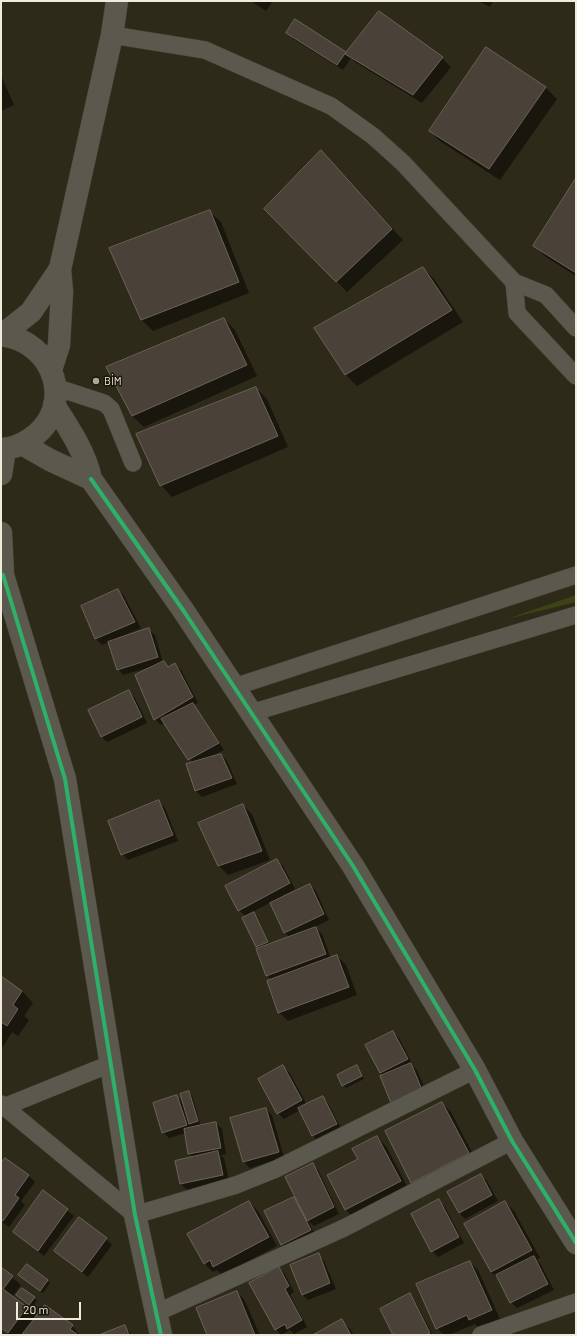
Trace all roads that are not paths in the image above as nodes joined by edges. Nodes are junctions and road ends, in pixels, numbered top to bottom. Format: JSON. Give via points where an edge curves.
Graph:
{"nodes":[{"id":1,"x":117,"y":1,"type":"edge"},
{"id":2,"x":112,"y":35,"type":"junction"},
{"id":3,"x":60,"y":270,"type":"junction"},
{"id":4,"x":514,"y":282,"type":"junction"},
{"id":5,"x":576,"y":328,"type":"edge"},
{"id":6,"x":2,"y":335,"type":"edge"},
{"id":7,"x":576,"y":376,"type":"edge"},
{"id":8,"x":53,"y":388,"type":"junction"},
{"id":9,"x":10,"y":447,"type":"edge"},
{"id":10,"x":133,"y":463,"type":"dead end"},
{"id":11,"x":1,"y":474,"type":"edge"},
{"id":12,"x":91,"y":479,"type":"junction"},
{"id":13,"x":1,"y":533,"type":"edge"},
{"id":14,"x":2,"y":573,"type":"edge"},
{"id":15,"x":576,"y":575,"type":"edge"},
{"id":16,"x":576,"y":615,"type":"edge"},
{"id":17,"x":234,"y":687,"type":"junction"},
{"id":18,"x":251,"y":713,"type":"junction"},
{"id":19,"x":110,"y":1064,"type":"junction"},
{"id":20,"x":475,"y":1070,"type":"junction"},
{"id":21,"x":3,"y":1105,"type":"edge"},
{"id":22,"x":512,"y":1141,"type":"junction"},
{"id":23,"x":135,"y":1215,"type":"junction"},
{"id":24,"x":576,"y":1243,"type":"edge"},
{"id":25,"x":576,"y":1302,"type":"edge"},
{"id":26,"x":156,"y":1313,"type":"junction"},
{"id":27,"x":161,"y":1335,"type":"edge"},
{"id":28,"x":481,"y":1335,"type":"edge"}],
"edges":[{"from":1,"to":2,"type":"street"},
{"from":2,"to":3,"type":"street"},
{"from":2,"to":4,"type":"street","via":[[205,50],[331,106],[373,136],[403,163]]},
{"from":3,"to":6,"type":"street","via":[[31,312]]},
{"from":3,"to":8,"type":"street","via":[[62,292],[59,345]]},
{"from":4,"to":5,"type":"street","via":[[546,295]]},
{"from":4,"to":7,"type":"street","via":[[517,313]]},
{"from":6,"to":8,"type":"street","via":[[18,338],[43,356]]},
{"from":8,"to":9,"type":"street","via":[[48,421],[36,434]]},
{"from":8,"to":10,"type":"street","via":[[104,403],[111,409]]},
{"from":8,"to":12,"type":"street","via":[[88,465]]},
{"from":9,"to":11,"type":"street"},
{"from":9,"to":12,"type":"street","via":[[50,460]]},
{"from":12,"to":17,"type":"street"},
{"from":13,"to":14,"type":"street"},
{"from":14,"to":19,"type":"street","via":[[65,779]]},
{"from":15,"to":17,"type":"street"},
{"from":16,"to":18,"type":"street"},
{"from":17,"to":18,"type":"street"},
{"from":18,"to":20,"type":"street","via":[[353,866]]},
{"from":19,"to":21,"type":"street"},
{"from":19,"to":23,"type":"street"},
{"from":20,"to":22,"type":"street"},
{"from":20,"to":23,"type":"street","via":[[276,1169],[236,1185]]},
{"from":21,"to":23,"type":"street"},
{"from":22,"to":24,"type":"street"},
{"from":22,"to":26,"type":"street","via":[[344,1228]]},
{"from":23,"to":26,"type":"street"},
{"from":25,"to":28,"type":"street"},
{"from":26,"to":27,"type":"street"}]}
